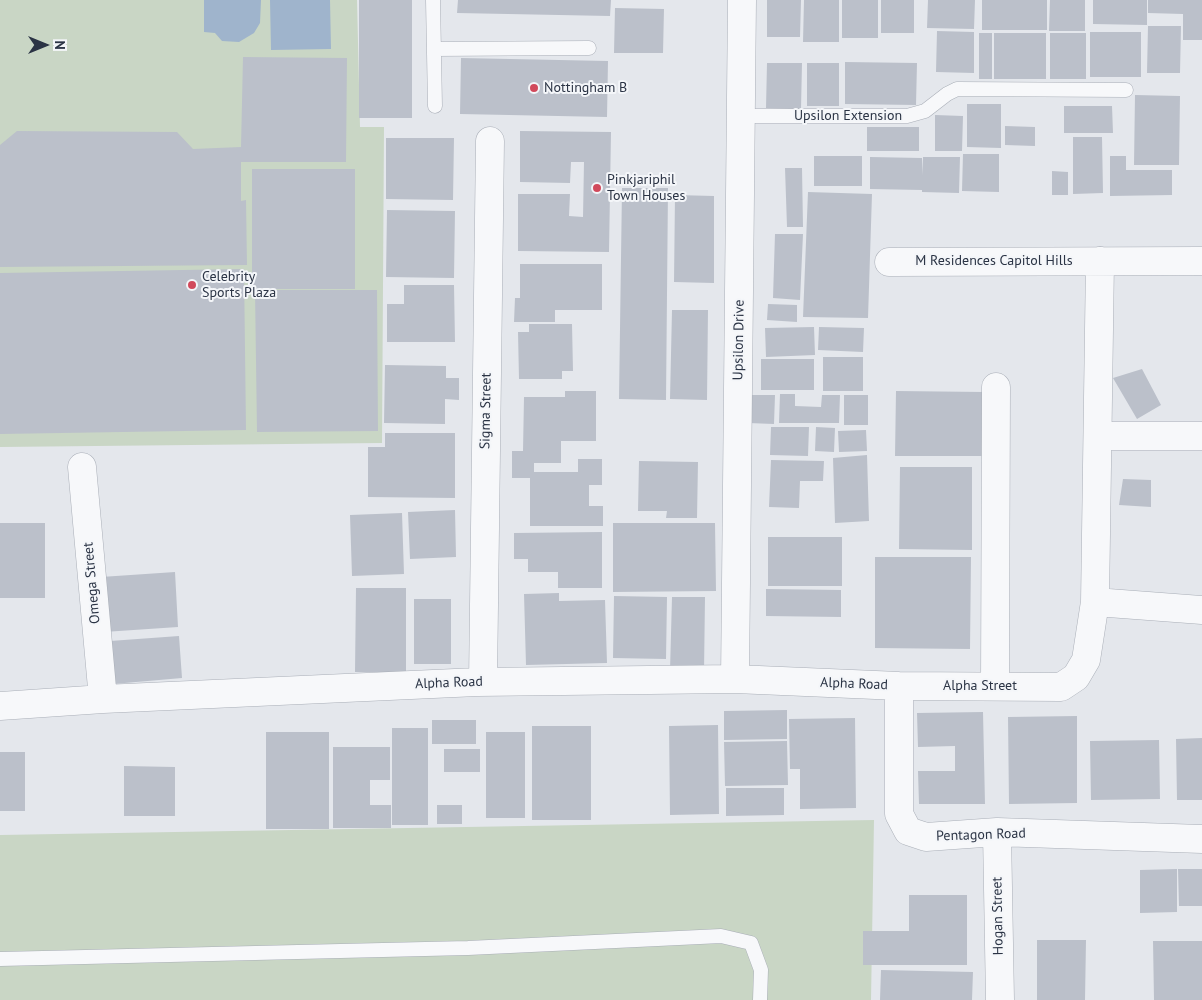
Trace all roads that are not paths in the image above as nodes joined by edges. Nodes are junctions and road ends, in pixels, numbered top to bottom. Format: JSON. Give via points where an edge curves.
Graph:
{"nodes":[{"id":1,"x":433,"y":0,"type":"edge"},
{"id":2,"x":742,"y":0,"type":"edge"},
{"id":3,"x":589,"y":48,"type":"dead end"},
{"id":4,"x":434,"y":49,"type":"junction"},
{"id":5,"x":1126,"y":90,"type":"dead end"},
{"id":6,"x":435,"y":106,"type":"dead end"},
{"id":7,"x":741,"y":116,"type":"junction"},
{"id":8,"x":490,"y":141,"type":"dead end"},
{"id":9,"x":1100,"y":261,"type":"junction"},
{"id":10,"x":1202,"y":261,"type":"edge"},
{"id":11,"x":889,"y":262,"type":"dead end"},
{"id":12,"x":996,"y":386,"type":"dead end"},
{"id":13,"x":1098,"y":436,"type":"junction"},
{"id":14,"x":1202,"y":436,"type":"edge"},
{"id":15,"x":82,"y":467,"type":"dead end"},
{"id":16,"x":1095,"y":602,"type":"junction"},
{"id":17,"x":1202,"y":610,"type":"edge"},
{"id":18,"x":736,"y":679,"type":"junction"},
{"id":19,"x":483,"y":682,"type":"junction"},
{"id":20,"x":995,"y":685,"type":"junction"},
{"id":21,"x":899,"y":686,"type":"junction"},
{"id":22,"x":103,"y":699,"type":"junction"},
{"id":23,"x":0,"y":706,"type":"edge"},
{"id":24,"x":997,"y":832,"type":"junction"},
{"id":25,"x":1202,"y":839,"type":"edge"},
{"id":26,"x":0,"y":959,"type":"edge"},
{"id":27,"x":760,"y":1000,"type":"edge"},
{"id":28,"x":1000,"y":1000,"type":"edge"}],
"edges":[{"from":1,"to":4,"type":"lane"},
{"from":2,"to":7,"type":"street","name":"Upsilon Drive"},
{"from":3,"to":4,"type":"lane"},
{"from":4,"to":6,"type":"lane"},
{"from":5,"to":7,"type":"lane","name":"Upsilon Extension","via":[[956,89],[924,111],[907,116]]},
{"from":7,"to":18,"type":"street","name":"Upsilon Drive"},
{"from":8,"to":19,"type":"street","name":"Sigma Street"},
{"from":9,"to":10,"type":"street","name":"M Residences Capitol Hills"},
{"from":9,"to":11,"type":"street","name":"M Residences Capitol Hills"},
{"from":9,"to":13,"type":"street"},
{"from":12,"to":20,"type":"street"},
{"from":13,"to":14,"type":"street"},
{"from":13,"to":16,"type":"street"},
{"from":15,"to":22,"type":"street","name":"Omega Street"},
{"from":16,"to":17,"type":"street"},
{"from":16,"to":20,"type":"street","name":"Alpha Street","via":[[1086,660],[1076,677],[1061,687]]},
{"from":18,"to":19,"type":"street","name":"Alpha Road"},
{"from":18,"to":21,"type":"street","name":"Alpha Road"},
{"from":19,"to":22,"type":"street","name":"Alpha Road"},
{"from":20,"to":21,"type":"street","name":"Alpha Street"},
{"from":21,"to":24,"type":"street","name":"Pentagon Road","via":[[899,814],[908,831],[926,836]]},
{"from":22,"to":23,"type":"street","name":"Alpha Road"},
{"from":24,"to":25,"type":"street","name":"Pentagon Road"},
{"from":24,"to":28,"type":"street","name":"Hogan Street"},
{"from":26,"to":27,"type":"lane","via":[[468,948],[721,936],[751,943],[760,970]]}]}
